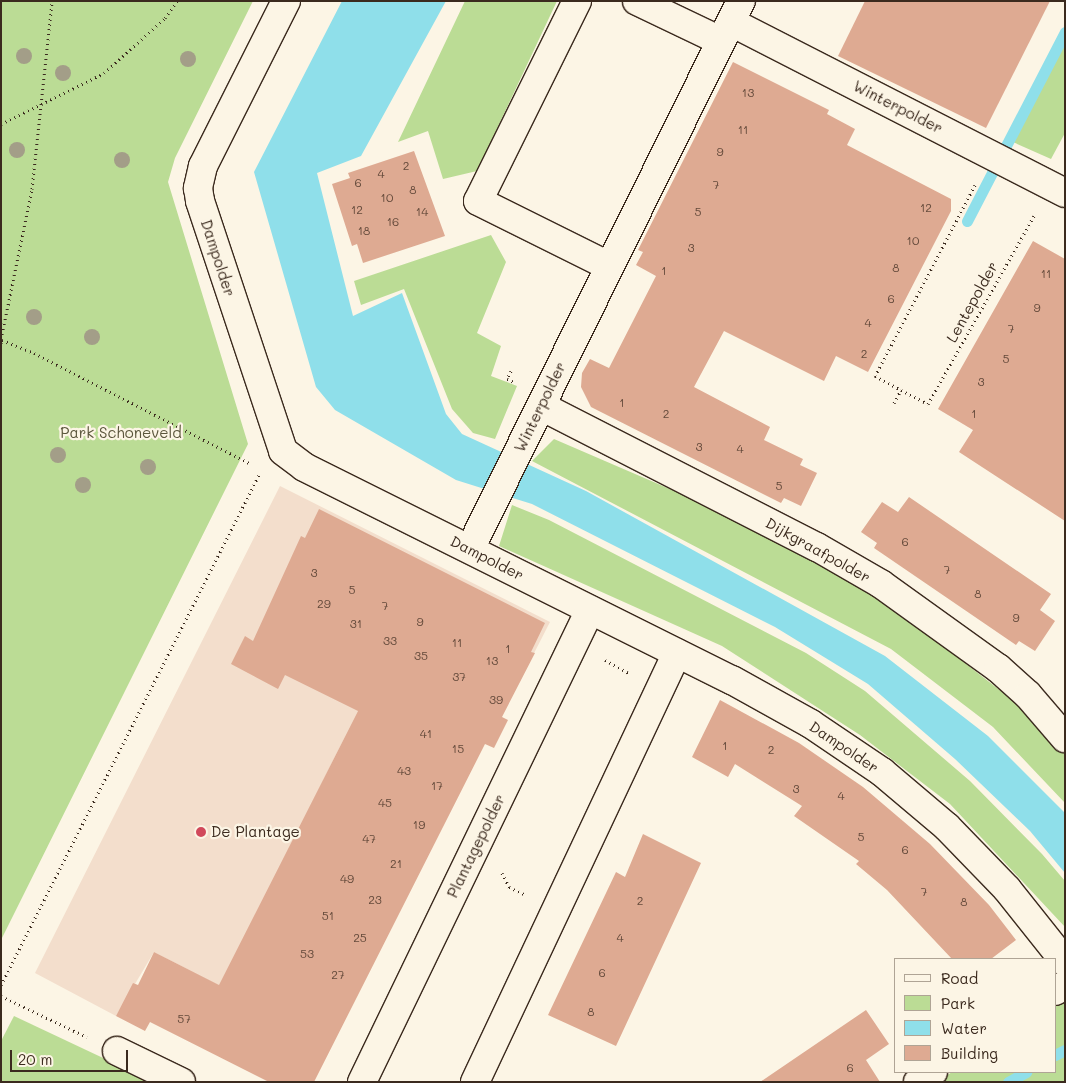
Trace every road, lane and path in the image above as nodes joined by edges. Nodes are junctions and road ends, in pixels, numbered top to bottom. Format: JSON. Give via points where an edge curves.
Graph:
{"nodes":[{"id":1,"x":52,"y":1,"type":"edge"},
{"id":2,"x":177,"y":1,"type":"edge"},
{"id":3,"x":286,"y":1,"type":"edge"},
{"id":4,"x":576,"y":1,"type":"edge"},
{"id":5,"x":637,"y":1,"type":"edge"},
{"id":6,"x":731,"y":22,"type":"edge"},
{"id":7,"x":43,"y":106,"type":"junction"},
{"id":8,"x":1,"y":124,"type":"edge"},
{"id":9,"x":991,"y":154,"type":"junction"},
{"id":10,"x":1058,"y":189,"type":"edge"},
{"id":11,"x":609,"y":266,"type":"junction"},
{"id":12,"x":2,"y":341,"type":"edge"},
{"id":13,"x":901,"y":390,"type":"junction"},
{"id":14,"x":894,"y":403,"type":"dead end"},
{"id":15,"x":540,"y":406,"type":"junction"},
{"id":16,"x":277,"y":438,"type":"junction"},
{"id":17,"x":262,"y":470,"type":"junction"},
{"id":18,"x":470,"y":549,"type":"junction"},
{"id":19,"x":590,"y":610,"type":"junction"},
{"id":20,"x":573,"y":644,"type":"junction"},
{"id":21,"x":677,"y":653,"type":"junction"},
{"id":22,"x":660,"y":689,"type":"junction"},
{"id":23,"x":1065,"y":738,"type":"edge"},
{"id":24,"x":472,"y":852,"type":"junction"},
{"id":25,"x":556,"y":910,"type":"junction"},
{"id":26,"x":1065,"y":962,"type":"edge"},
{"id":27,"x":1,"y":969,"type":"edge"},
{"id":28,"x":8,"y":972,"type":"junction"},
{"id":29,"x":1,"y":985,"type":"edge"},
{"id":30,"x":1,"y":996,"type":"edge"},
{"id":31,"x":117,"y":1051,"type":"joint"},
{"id":32,"x":932,"y":1073,"type":"edge"},
{"id":33,"x":181,"y":1082,"type":"edge"},
{"id":34,"x":362,"y":1082,"type":"edge"},
{"id":35,"x":475,"y":1082,"type":"edge"},
{"id":36,"x":918,"y":1082,"type":"edge"}],
"edges":[{"from":1,"to":7,"type":"path"},
{"from":2,"to":7,"type":"path","via":[[165,18],[104,73]]},
{"from":3,"to":16,"type":"street","name":"Dampolder","via":[[203,166],[198,188]]},
{"from":4,"to":11,"type":"street","via":[[478,201]]},
{"from":5,"to":6,"type":"street","name":"Winterpolder"},
{"from":6,"to":9,"type":"street","name":"Winterpolder"},
{"from":6,"to":11,"type":"street","name":"Winterpolder"},
{"from":7,"to":8,"type":"path"},
{"from":7,"to":12,"type":"path","via":[[32,189]]},
{"from":9,"to":10,"type":"street","name":"Winterpolder"},
{"from":9,"to":13,"type":"path","name":"Lentepolder","via":[[875,376]]},
{"from":10,"to":13,"type":"path","name":"Lentepolder","via":[[928,404]]},
{"from":11,"to":15,"type":"street","name":"Winterpolder"},
{"from":12,"to":17,"type":"path"},
{"from":13,"to":14,"type":"path"},
{"from":15,"to":18,"type":"street","name":"Winterpolder"},
{"from":15,"to":23,"type":"street","name":"Dijkgraafpolder","via":[[817,547],[881,584],[998,668],[1028,695]]},
{"from":16,"to":17,"type":"path"},
{"from":16,"to":18,"type":"street","name":"Dampolder","via":[[283,451],[304,467]]},
{"from":17,"to":28,"type":"path"},
{"from":18,"to":19,"type":"street","name":"Dampolder"},
{"from":19,"to":20,"type":"street","name":"Plantagepolder"},
{"from":19,"to":21,"type":"street","name":"Dampolder"},
{"from":20,"to":22,"type":"path"},
{"from":20,"to":24,"type":"street","name":"Plantagepolder"},
{"from":21,"to":22,"type":"street"},
{"from":21,"to":26,"type":"street","name":"Dampolder","via":[[811,724],[882,772],[978,858]]},
{"from":22,"to":25,"type":"street"},
{"from":24,"to":25,"type":"path","via":[[497,864],[510,886]]},
{"from":24,"to":34,"type":"street","name":"Plantagepolder"},
{"from":25,"to":35,"type":"street"},
{"from":27,"to":28,"type":"path"},
{"from":28,"to":29,"type":"path"},
{"from":30,"to":31,"type":"path"},
{"from":31,"to":33,"type":"street"},
{"from":32,"to":36,"type":"street"}]}
